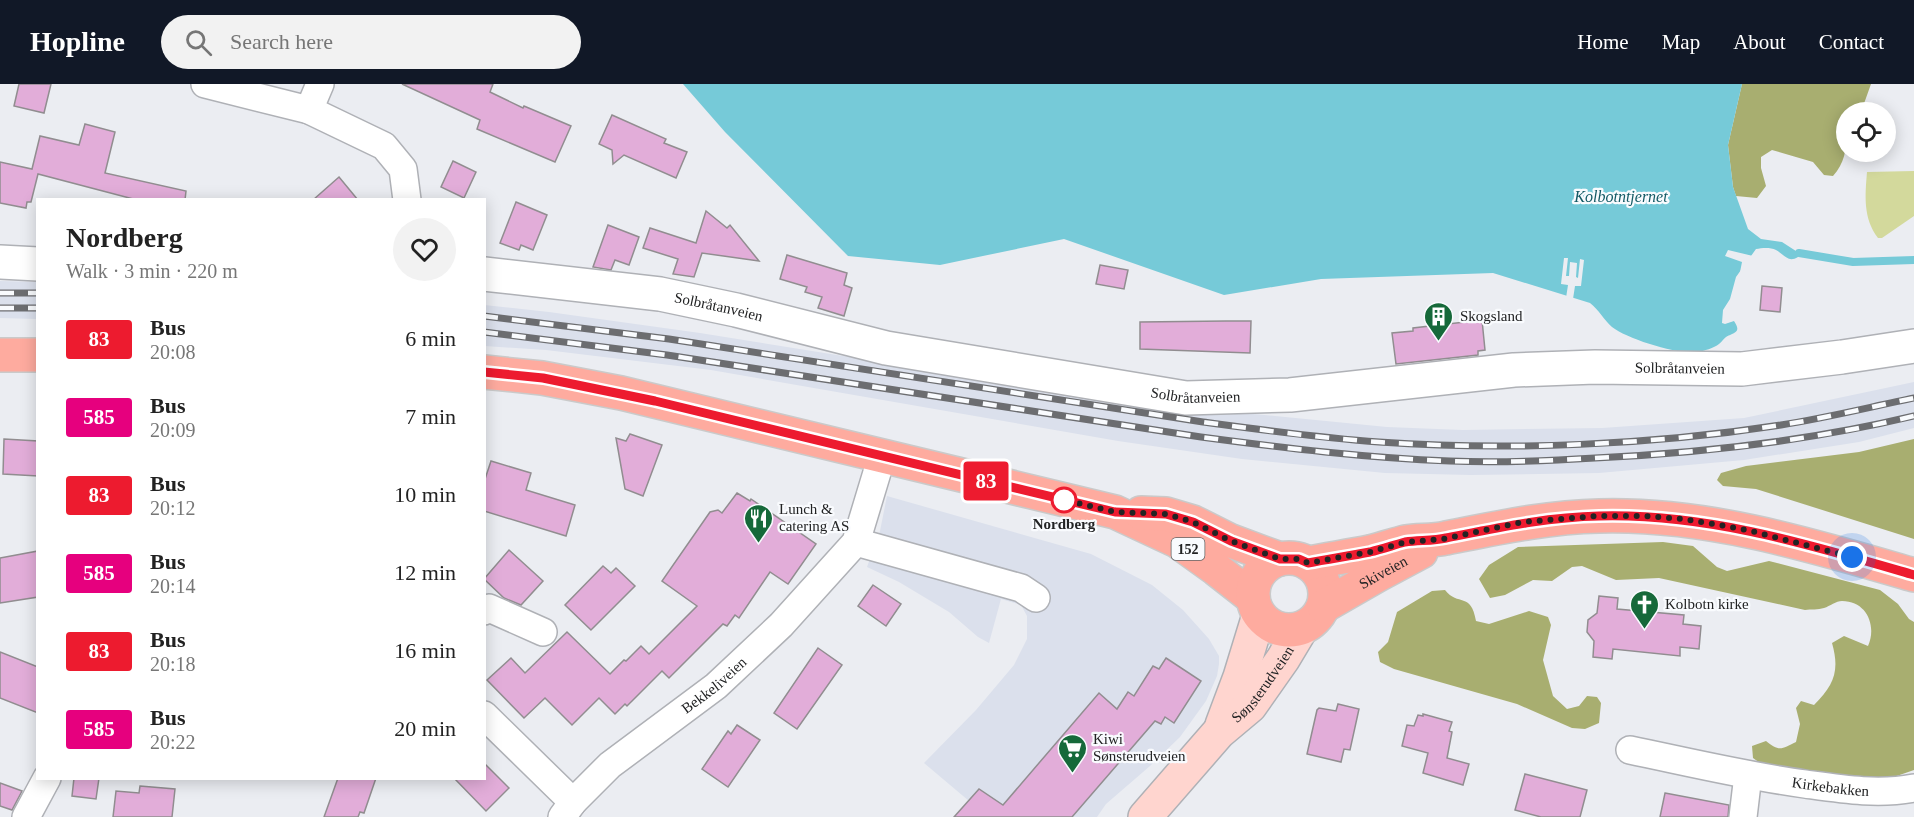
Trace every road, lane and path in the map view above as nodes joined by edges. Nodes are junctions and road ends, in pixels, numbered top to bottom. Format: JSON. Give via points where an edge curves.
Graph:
{"nodes":[{"id":1,"x":205,"y":84,"type":"edge"},
{"id":2,"x":320,"y":84,"type":"edge"},
{"id":3,"x":309,"y":110,"type":"junction"},
{"id":4,"x":407,"y":198,"type":"edge"},
{"id":5,"x":0,"y":262,"type":"edge"},
{"id":6,"x":36,"y":264,"type":"edge"},
{"id":7,"x":486,"y":274,"type":"edge"},
{"id":8,"x":1914,"y":346,"type":"edge"},
{"id":9,"x":0,"y":355,"type":"edge"},
{"id":10,"x":36,"y":355,"type":"edge"},
{"id":11,"x":486,"y":372,"type":"edge"},
{"id":12,"x":882,"y":456,"type":"junction"},
{"id":13,"x":1115,"y":512,"type":"junction"},
{"id":14,"x":1443,"y":539,"type":"junction"},
{"id":15,"x":856,"y":542,"type":"junction"},
{"id":16,"x":1294,"y":561,"type":"junction"},
{"id":17,"x":1914,"y":575,"type":"edge"},
{"id":18,"x":1036,"y":598,"type":"dead end"},
{"id":19,"x":1256,"y":607,"type":"junction"},
{"id":20,"x":486,"y":610,"type":"edge"},
{"id":21,"x":1312,"y":618,"type":"junction"},
{"id":22,"x":543,"y":632,"type":"dead end"},
{"id":23,"x":486,"y":717,"type":"edge"},
{"id":24,"x":1219,"y":732,"type":"junction"},
{"id":25,"x":1630,"y":750,"type":"dead end"},
{"id":26,"x":1748,"y":775,"type":"junction"},
{"id":27,"x":46,"y":780,"type":"edge"},
{"id":28,"x":1914,"y":788,"type":"edge"},
{"id":29,"x":567,"y":809,"type":"edge"},
{"id":30,"x":26,"y":817,"type":"edge"},
{"id":31,"x":1145,"y":817,"type":"edge"},
{"id":32,"x":1743,"y":817,"type":"edge"}],
"edges":[{"from":1,"to":3,"type":"street"},
{"from":2,"to":3,"type":"street"},
{"from":3,"to":4,"type":"street","via":[[384,146],[403,169]]},
{"from":5,"to":6,"type":"street"},
{"from":7,"to":8,"type":"street","name":"Solbråtanveien","via":[[660,294],[886,348],[1186,398],[1290,395],[1514,370],[1742,369]]},
{"from":9,"to":10,"type":"main road"},
{"from":11,"to":12,"type":"main road","number":"152","via":[[621,393]]},
{"from":12,"to":13,"type":"main road","number":"152"},
{"from":12,"to":15,"type":"street","name":"Bekkeliveien"},
{"from":13,"to":16,"type":"main road","number":"152","via":[[1166,514]]},
{"from":13,"to":19,"type":"main road","number":"152","via":[[1177,541],[1216,569]]},
{"from":14,"to":16,"type":"main road","name":"Skiveien"},
{"from":14,"to":17,"type":"main road","name":"Skiveien","via":[[1523,522],[1645,516],[1747,530]]},
{"from":14,"to":21,"type":"main road","name":"Skiveien"},
{"from":15,"to":18,"type":"street","via":[[1021,588]]},
{"from":15,"to":29,"type":"street","name":"Bekkeliveien","via":[[781,625],[716,686],[610,765]]},
{"from":16,"to":19,"type":"main road","via":[[1268,564],[1259,573],[1254,585]]},
{"from":16,"to":21,"type":"main road","via":[[1317,571],[1324,582],[1326,594]]},
{"from":19,"to":21,"type":"main road","number":"152","via":[[1267,624],[1278,629],[1289,631]]},
{"from":19,"to":24,"type":"main road","name":"Sønsterudveien","via":[[1240,676]]},
{"from":20,"to":22,"type":"street"},
{"from":21,"to":24,"type":"main road","name":"Sønsterudveien","via":[[1250,706]]},
{"from":23,"to":29,"type":"street"},
{"from":24,"to":31,"type":"main road","name":"Sønsterudveien"},
{"from":25,"to":26,"type":"street","name":"Kirkebakken"},
{"from":26,"to":28,"type":"street","name":"Kirkebakken","via":[[1845,790]]},
{"from":26,"to":32,"type":"street"},
{"from":27,"to":30,"type":"street"}]}
